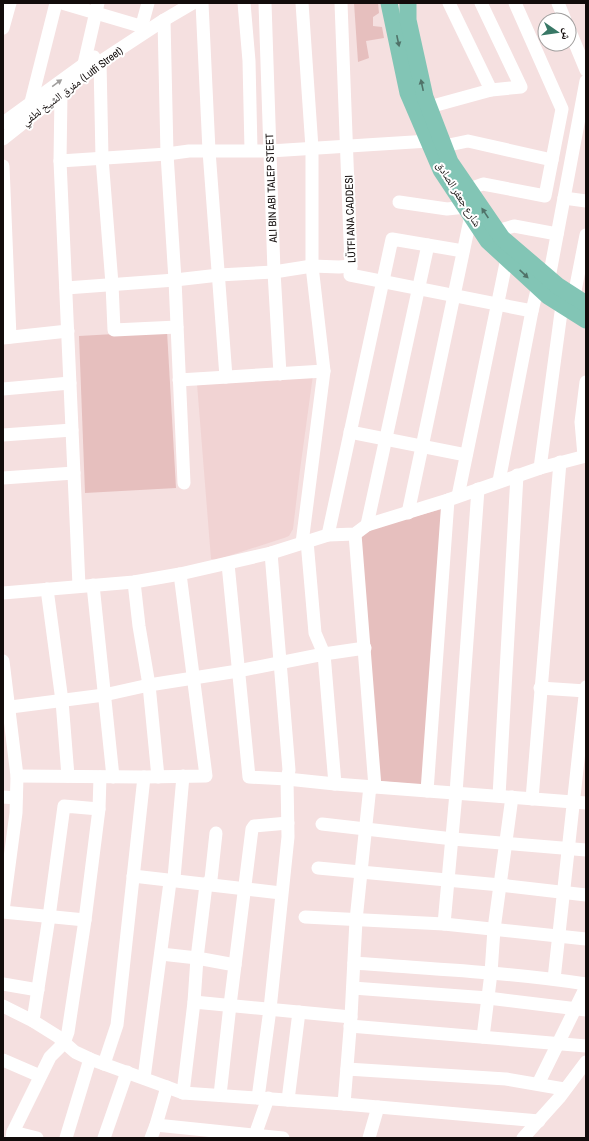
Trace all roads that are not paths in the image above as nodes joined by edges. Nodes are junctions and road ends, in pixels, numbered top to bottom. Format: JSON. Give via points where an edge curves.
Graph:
{"nodes":[{"id":1,"x":10,"y":3,"type":"edge"},
{"id":2,"x":56,"y":3,"type":"edge"},
{"id":3,"x":62,"y":3,"type":"edge"},
{"id":4,"x":148,"y":3,"type":"edge"},
{"id":5,"x":194,"y":3,"type":"edge"},
{"id":6,"x":202,"y":3,"type":"edge"},
{"id":7,"x":244,"y":3,"type":"edge"},
{"id":8,"x":265,"y":3,"type":"edge"},
{"id":9,"x":302,"y":3,"type":"edge"},
{"id":10,"x":341,"y":3,"type":"edge"},
{"id":11,"x":389,"y":3,"type":"edge"},
{"id":12,"x":408,"y":3,"type":"edge"},
{"id":13,"x":449,"y":3,"type":"edge"},
{"id":14,"x":481,"y":3,"type":"edge"},
{"id":15,"x":515,"y":3,"type":"edge"},
{"id":16,"x":174,"y":5,"type":"edge"},
{"id":17,"x":97,"y":8,"type":"edge"},
{"id":18,"x":163,"y":21,"type":"junction"},
{"id":19,"x":141,"y":26,"type":"junction"},
{"id":20,"x":3,"y":28,"type":"edge"},
{"id":21,"x":577,"y":48,"type":"edge"},
{"id":22,"x":100,"y":62,"type":"junction"},
{"id":23,"x":84,"y":64,"type":"junction"},
{"id":24,"x":586,"y":70,"type":"edge"},
{"id":25,"x":586,"y":81,"type":"edge"},
{"id":26,"x":491,"y":90,"type":"junction"},
{"id":27,"x":61,"y":94,"type":"junction"},
{"id":28,"x":31,"y":102,"type":"junction"},
{"id":29,"x":429,"y":107,"type":"junction"},
{"id":30,"x":4,"y":122,"type":"edge"},
{"id":31,"x":3,"y":139,"type":"edge"},
{"id":32,"x":436,"y":144,"type":"junction"},
{"id":33,"x":347,"y":146,"type":"junction"},
{"id":34,"x":312,"y":148,"type":"junction"},
{"id":35,"x":251,"y":150,"type":"junction"},
{"id":36,"x":209,"y":151,"type":"junction"},
{"id":37,"x":270,"y":151,"type":"junction"},
{"id":38,"x":167,"y":154,"type":"junction"},
{"id":39,"x":102,"y":158,"type":"junction"},
{"id":40,"x":552,"y":160,"type":"junction"},
{"id":41,"x":60,"y":161,"type":"junction"},
{"id":42,"x":3,"y":166,"type":"edge"},
{"id":43,"x":468,"y":189,"type":"junction"},
{"id":44,"x":564,"y":198,"type":"junction"},
{"id":45,"x":399,"y":202,"type":"dead end"},
{"id":46,"x":586,"y":202,"type":"edge"},
{"id":47,"x":468,"y":211,"type":"junction"},
{"id":48,"x":497,"y":231,"type":"junction"},
{"id":49,"x":557,"y":234,"type":"junction"},
{"id":50,"x":586,"y":235,"type":"edge"},
{"id":51,"x":428,"y":245,"type":"junction"},
{"id":52,"x":463,"y":251,"type":"junction"},
{"id":53,"x":507,"y":258,"type":"junction"},
{"id":54,"x":312,"y":266,"type":"junction"},
{"id":55,"x":351,"y":266,"type":"junction"},
{"id":56,"x":274,"y":272,"type":"junction"},
{"id":57,"x":219,"y":275,"type":"junction"},
{"id":58,"x":174,"y":280,"type":"junction"},
{"id":59,"x":383,"y":282,"type":"junction"},
{"id":60,"x":543,"y":282,"type":"junction"},
{"id":61,"x":112,"y":284,"type":"junction"},
{"id":62,"x":66,"y":288,"type":"junction"},
{"id":63,"x":418,"y":288,"type":"junction"},
{"id":64,"x":454,"y":296,"type":"junction"},
{"id":65,"x":574,"y":302,"type":"edge"},
{"id":66,"x":497,"y":304,"type":"junction"},
{"id":67,"x":532,"y":311,"type":"junction"},
{"id":68,"x":586,"y":320,"type":"edge"},
{"id":69,"x":177,"y":327,"type":"junction"},
{"id":70,"x":68,"y":331,"type":"junction"},
{"id":71,"x":6,"y":337,"type":"edge"},
{"id":72,"x":324,"y":371,"type":"junction"},
{"id":73,"x":280,"y":374,"type":"junction"},
{"id":74,"x":226,"y":377,"type":"junction"},
{"id":75,"x":179,"y":380,"type":"junction"},
{"id":76,"x":586,"y":382,"type":"edge"},
{"id":77,"x":70,"y":383,"type":"junction"},
{"id":78,"x":3,"y":389,"type":"edge"},
{"id":79,"x":72,"y":430,"type":"junction"},
{"id":80,"x":350,"y":432,"type":"junction"},
{"id":81,"x":3,"y":434,"type":"edge"},
{"id":82,"x":385,"y":439,"type":"junction"},
{"id":83,"x":422,"y":447,"type":"junction"},
{"id":84,"x":466,"y":455,"type":"junction"},
{"id":85,"x":585,"y":456,"type":"edge"},
{"id":86,"x":560,"y":462,"type":"junction"},
{"id":87,"x":540,"y":468,"type":"junction"},
{"id":88,"x":74,"y":473,"type":"junction"},
{"id":89,"x":517,"y":475,"type":"junction"},
{"id":90,"x":3,"y":478,"type":"edge"},
{"id":91,"x":499,"y":481,"type":"junction"},
{"id":92,"x":184,"y":483,"type":"dead end"},
{"id":93,"x":478,"y":489,"type":"junction"},
{"id":94,"x":453,"y":498,"type":"junction"},
{"id":95,"x":408,"y":513,"type":"junction"},
{"id":96,"x":366,"y":525,"type":"junction"},
{"id":97,"x":355,"y":534,"type":"junction"},
{"id":98,"x":328,"y":535,"type":"junction"},
{"id":99,"x":304,"y":542,"type":"junction"},
{"id":100,"x":271,"y":553,"type":"junction"},
{"id":101,"x":228,"y":564,"type":"junction"},
{"id":102,"x":180,"y":574,"type":"junction"},
{"id":103,"x":134,"y":582,"type":"junction"},
{"id":104,"x":93,"y":585,"type":"junction"},
{"id":105,"x":79,"y":586,"type":"junction"},
{"id":106,"x":47,"y":589,"type":"junction"},
{"id":107,"x":3,"y":593,"type":"edge"},
{"id":108,"x":365,"y":648,"type":"junction"},
{"id":109,"x":324,"y":654,"type":"junction"},
{"id":110,"x":3,"y":661,"type":"edge"},
{"id":111,"x":280,"y":664,"type":"junction"},
{"id":112,"x":238,"y":671,"type":"junction"},
{"id":113,"x":194,"y":678,"type":"junction"},
{"id":114,"x":149,"y":685,"type":"junction"},
{"id":115,"x":586,"y":687,"type":"edge"},
{"id":116,"x":540,"y":688,"type":"junction"},
{"id":117,"x":586,"y":691,"type":"edge"},
{"id":118,"x":104,"y":695,"type":"junction"},
{"id":119,"x":62,"y":701,"type":"junction"},
{"id":120,"x":6,"y":708,"type":"edge"},
{"id":121,"x":17,"y":776,"type":"junction"},
{"id":122,"x":68,"y":776,"type":"junction"},
{"id":123,"x":183,"y":776,"type":"junction"},
{"id":124,"x":107,"y":777,"type":"junction"},
{"id":125,"x":144,"y":777,"type":"junction"},
{"id":126,"x":158,"y":777,"type":"junction"},
{"id":127,"x":287,"y":779,"type":"junction"},
{"id":128,"x":334,"y":784,"type":"junction"},
{"id":129,"x":372,"y":787,"type":"junction"},
{"id":130,"x":427,"y":791,"type":"junction"},
{"id":131,"x":456,"y":793,"type":"junction"},
{"id":132,"x":505,"y":797,"type":"junction"},
{"id":133,"x":3,"y":798,"type":"edge"},
{"id":134,"x":16,"y":798,"type":"junction"},
{"id":135,"x":532,"y":799,"type":"junction"},
{"id":136,"x":580,"y":803,"type":"edge"},
{"id":137,"x":99,"y":809,"type":"junction"},
{"id":138,"x":288,"y":823,"type":"junction"},
{"id":139,"x":322,"y":824,"type":"dead end"},
{"id":140,"x":366,"y":829,"type":"junction"},
{"id":141,"x":216,"y":833,"type":"dead end"},
{"id":142,"x":453,"y":839,"type":"junction"},
{"id":143,"x":506,"y":842,"type":"junction"},
{"id":144,"x":568,"y":848,"type":"junction"},
{"id":145,"x":586,"y":850,"type":"edge"},
{"id":146,"x":318,"y":868,"type":"dead end"},
{"id":147,"x":361,"y":871,"type":"junction"},
{"id":148,"x":133,"y":876,"type":"junction"},
{"id":149,"x":448,"y":881,"type":"junction"},
{"id":150,"x":170,"y":882,"type":"junction"},
{"id":151,"x":206,"y":885,"type":"junction"},
{"id":152,"x":500,"y":885,"type":"junction"},
{"id":153,"x":245,"y":890,"type":"junction"},
{"id":154,"x":281,"y":893,"type":"junction"},
{"id":155,"x":563,"y":893,"type":"junction"},
{"id":156,"x":586,"y":896,"type":"edge"},
{"id":157,"x":3,"y":911,"type":"edge"},
{"id":158,"x":49,"y":917,"type":"junction"},
{"id":159,"x":304,"y":917,"type":"dead end"},
{"id":160,"x":85,"y":920,"type":"junction"},
{"id":161,"x":356,"y":920,"type":"junction"},
{"id":162,"x":444,"y":924,"type":"junction"},
{"id":163,"x":494,"y":929,"type":"junction"},
{"id":164,"x":559,"y":936,"type":"junction"},
{"id":165,"x":586,"y":939,"type":"edge"},
{"id":166,"x":161,"y":954,"type":"junction"},
{"id":167,"x":197,"y":958,"type":"junction"},
{"id":168,"x":354,"y":963,"type":"junction"},
{"id":169,"x":235,"y":965,"type":"junction"},
{"id":170,"x":491,"y":973,"type":"junction"},
{"id":171,"x":554,"y":979,"type":"junction"},
{"id":172,"x":3,"y":984,"type":"edge"},
{"id":173,"x":586,"y":984,"type":"edge"},
{"id":174,"x":586,"y":987,"type":"edge"},
{"id":175,"x":353,"y":988,"type":"junction"},
{"id":176,"x":38,"y":990,"type":"junction"},
{"id":177,"x":488,"y":998,"type":"junction"},
{"id":178,"x":194,"y":1002,"type":"junction"},
{"id":179,"x":230,"y":1005,"type":"junction"},
{"id":180,"x":3,"y":1006,"type":"edge"},
{"id":181,"x":270,"y":1009,"type":"junction"},
{"id":182,"x":581,"y":1010,"type":"edge"},
{"id":183,"x":299,"y":1012,"type":"junction"},
{"id":184,"x":33,"y":1021,"type":"junction"},
{"id":185,"x":351,"y":1021,"type":"junction"},
{"id":186,"x":483,"y":1037,"type":"junction"},
{"id":187,"x":64,"y":1043,"type":"junction"},
{"id":188,"x":558,"y":1044,"type":"junction"},
{"id":189,"x":586,"y":1046,"type":"edge"},
{"id":190,"x":90,"y":1059,"type":"junction"},
{"id":191,"x":3,"y":1060,"type":"edge"},
{"id":192,"x":586,"y":1062,"type":"edge"},
{"id":193,"x":104,"y":1064,"type":"junction"},
{"id":194,"x":347,"y":1069,"type":"junction"},
{"id":195,"x":127,"y":1072,"type":"junction"},
{"id":196,"x":40,"y":1076,"type":"junction"},
{"id":197,"x":144,"y":1078,"type":"junction"},
{"id":198,"x":538,"y":1084,"type":"junction"},
{"id":199,"x":166,"y":1087,"type":"junction"},
{"id":200,"x":564,"y":1089,"type":"junction"},
{"id":201,"x":183,"y":1093,"type":"junction"},
{"id":202,"x":220,"y":1095,"type":"junction"},
{"id":203,"x":263,"y":1098,"type":"junction"},
{"id":204,"x":288,"y":1100,"type":"junction"},
{"id":205,"x":344,"y":1104,"type":"junction"},
{"id":206,"x":378,"y":1107,"type":"junction"},
{"id":207,"x":539,"y":1121,"type":"junction"},
{"id":208,"x":156,"y":1125,"type":"junction"},
{"id":209,"x":13,"y":1135,"type":"edge"},
{"id":210,"x":254,"y":1137,"type":"edge"},
{"id":211,"x":37,"y":1138,"type":"edge"},
{"id":212,"x":66,"y":1138,"type":"edge"},
{"id":213,"x":104,"y":1138,"type":"edge"},
{"id":214,"x":151,"y":1138,"type":"edge"},
{"id":215,"x":283,"y":1138,"type":"edge"},
{"id":216,"x":369,"y":1138,"type":"edge"},
{"id":217,"x":523,"y":1138,"type":"edge"}],
"edges":[{"from":1,"to":20,"type":"street"},
{"from":2,"to":28,"type":"street"},
{"from":3,"to":17,"type":"street"},
{"from":4,"to":19,"type":"street"},
{"from":5,"to":18,"type":"street","name":"مفرق الشيخ لطفي (Lutfi Street)"},
{"from":6,"to":36,"type":"street"},
{"from":7,"to":35,"type":"street","via":[[249,61]]},
{"from":8,"to":37,"type":"street","name":"ALI BIN ABI TALEP STEET"},
{"from":9,"to":34,"type":"street"},
{"from":10,"to":33,"type":"street","name":"LÜTFI ANA CADDESI"},
{"from":11,"to":32,"type":"main road","name":"شارع جعفر الصادق","one_way":true,"via":[[408,93]]},
{"from":29,"to":12,"type":"main road","name":"شارع جعفر الصادق","one_way":true,"via":[[424,97],[408,20]]},
{"from":13,"to":26,"type":"street"},
{"from":14,"to":26,"type":"street","via":[[521,86]]},
{"from":15,"to":40,"type":"street","via":[[562,109]]},
{"from":16,"to":19,"type":"street"},
{"from":17,"to":19,"type":"street"},
{"from":17,"to":23,"type":"street"},
{"from":18,"to":22,"type":"street","name":"مفرق الشيخ لطفي (Lutfi Street)"},
{"from":18,"to":38,"type":"street"},
{"from":19,"to":23,"type":"street"},
{"from":21,"to":24,"type":"street"},
{"from":22,"to":27,"type":"street","name":"مفرق الشيخ لطفي (Lutfi Street)"},
{"from":22,"to":39,"type":"street"},
{"from":28,"to":23,"type":"street","one_way":true},
{"from":25,"to":44,"type":"street"},
{"from":26,"to":29,"type":"street"},
{"from":27,"to":31,"type":"street","name":"مفرق الشيخ لطفي (Lutfi Street)"},
{"from":27,"to":41,"type":"street"},
{"from":28,"to":30,"type":"street"},
{"from":29,"to":32,"type":"main road","name":"شارع جعفر الصادق"},
{"from":32,"to":33,"type":"street"},
{"from":32,"to":40,"type":"street","via":[[468,141]]},
{"from":32,"to":43,"type":"main road","name":"شارع جعفر الصادق"},
{"from":32,"to":47,"type":"main road","name":"شارع جعفر الصادق","via":[[441,170]]},
{"from":33,"to":34,"type":"street"},
{"from":33,"to":55,"type":"street","name":"LÜTFI ANA CADDESI"},
{"from":34,"to":37,"type":"street"},
{"from":34,"to":54,"type":"street"},
{"from":35,"to":36,"type":"street"},
{"from":35,"to":37,"type":"street"},
{"from":36,"to":38,"type":"street"},
{"from":36,"to":57,"type":"street"},
{"from":37,"to":56,"type":"street","name":"ALI BIN ABI TALEP STEET"},
{"from":38,"to":39,"type":"street"},
{"from":38,"to":58,"type":"street"},
{"from":39,"to":41,"type":"street"},
{"from":39,"to":61,"type":"street"},
{"from":40,"to":43,"type":"street","via":[[545,196],[483,184]]},
{"from":41,"to":62,"type":"street"},
{"from":42,"to":71,"type":"street"},
{"from":48,"to":43,"type":"main road","name":"شارع جعفر الصادق","one_way":true},
{"from":44,"to":46,"type":"street"},
{"from":44,"to":49,"type":"street"},
{"from":45,"to":47,"type":"street"},
{"from":47,"to":52,"type":"street"},
{"from":47,"to":53,"type":"main road","name":"شارع جعفر الصادق","via":[[488,241]]},
{"from":48,"to":49,"type":"street","via":[[514,226]]},
{"from":48,"to":60,"type":"main road","name":"شارع جعفر الصادق"},
{"from":49,"to":60,"type":"street"},
{"from":50,"to":65,"type":"street"},
{"from":51,"to":52,"type":"street"},
{"from":51,"to":59,"type":"street","via":[[392,239]]},
{"from":51,"to":63,"type":"street"},
{"from":52,"to":64,"type":"street"},
{"from":53,"to":60,"type":"main road","name":"شارع جعفر الصادق","one_way":true},
{"from":53,"to":66,"type":"street"},
{"from":54,"to":55,"type":"street"},
{"from":54,"to":56,"type":"street"},
{"from":54,"to":72,"type":"street"},
{"from":55,"to":59,"type":"street","name":"LÜTFI ANA CADDESI","via":[[350,275]]},
{"from":56,"to":57,"type":"street"},
{"from":56,"to":73,"type":"street","name":"ALI BIN ABI TALEP STEET"},
{"from":57,"to":58,"type":"street"},
{"from":57,"to":74,"type":"street"},
{"from":58,"to":61,"type":"street"},
{"from":58,"to":69,"type":"street"},
{"from":59,"to":63,"type":"street","name":"LÜTFI ANA CADDESI"},
{"from":59,"to":80,"type":"street"},
{"from":60,"to":65,"type":"main road","name":"شارع جعفر الصادق"},
{"from":60,"to":67,"type":"street"},
{"from":61,"to":62,"type":"street"},
{"from":61,"to":69,"type":"street","via":[[114,330]]},
{"from":62,"to":70,"type":"street"},
{"from":63,"to":64,"type":"street","name":"LÜTFI ANA CADDESI"},
{"from":63,"to":82,"type":"street"},
{"from":64,"to":66,"type":"street","name":"LÜTFI ANA CADDESI"},
{"from":64,"to":83,"type":"street"},
{"from":65,"to":68,"type":"main road","name":"شارع جعفر الصادق"},
{"from":65,"to":87,"type":"street"},
{"from":66,"to":67,"type":"street","name":"LÜTFI ANA CADDESI"},
{"from":66,"to":84,"type":"street"},
{"from":67,"to":91,"type":"street"},
{"from":69,"to":75,"type":"street"},
{"from":70,"to":71,"type":"street"},
{"from":70,"to":77,"type":"street"},
{"from":72,"to":73,"type":"street"},
{"from":72,"to":99,"type":"street"},
{"from":73,"to":74,"type":"street"},
{"from":74,"to":75,"type":"street"},
{"from":75,"to":92,"type":"street"},
{"from":76,"to":85,"type":"street","via":[[581,422]]},
{"from":77,"to":78,"type":"street"},
{"from":77,"to":79,"type":"street"},
{"from":79,"to":81,"type":"street"},
{"from":79,"to":88,"type":"street"},
{"from":80,"to":82,"type":"street"},
{"from":80,"to":98,"type":"street"},
{"from":82,"to":83,"type":"street"},
{"from":82,"to":96,"type":"street"},
{"from":83,"to":84,"type":"street"},
{"from":83,"to":95,"type":"street"},
{"from":84,"to":94,"type":"street"},
{"from":85,"to":86,"type":"street"},
{"from":86,"to":87,"type":"street"},
{"from":86,"to":116,"type":"street"},
{"from":87,"to":89,"type":"street"},
{"from":88,"to":90,"type":"street"},
{"from":88,"to":105,"type":"street"},
{"from":89,"to":91,"type":"street"},
{"from":89,"to":132,"type":"street"},
{"from":91,"to":93,"type":"street"},
{"from":93,"to":94,"type":"street"},
{"from":93,"to":131,"type":"street"},
{"from":94,"to":95,"type":"street"},
{"from":94,"to":130,"type":"street"},
{"from":95,"to":96,"type":"street"},
{"from":96,"to":97,"type":"street"},
{"from":97,"to":98,"type":"street"},
{"from":97,"to":108,"type":"street"},
{"from":98,"to":99,"type":"street"},
{"from":99,"to":100,"type":"street"},
{"from":99,"to":109,"type":"street","via":[[315,633]]},
{"from":100,"to":101,"type":"street"},
{"from":100,"to":111,"type":"street"},
{"from":101,"to":102,"type":"street"},
{"from":101,"to":112,"type":"street"},
{"from":102,"to":103,"type":"street"},
{"from":102,"to":113,"type":"street"},
{"from":103,"to":104,"type":"street"},
{"from":103,"to":114,"type":"street"},
{"from":104,"to":105,"type":"street"},
{"from":104,"to":118,"type":"street"},
{"from":105,"to":106,"type":"street"},
{"from":106,"to":107,"type":"street"},
{"from":106,"to":119,"type":"street"},
{"from":108,"to":109,"type":"street"},
{"from":108,"to":129,"type":"street"},
{"from":109,"to":111,"type":"street"},
{"from":109,"to":128,"type":"street"},
{"from":110,"to":120,"type":"street"},
{"from":111,"to":112,"type":"street"},
{"from":111,"to":127,"type":"street","via":[[289,770]]},
{"from":112,"to":113,"type":"street"},
{"from":112,"to":127,"type":"street","via":[[250,777]]},
{"from":113,"to":114,"type":"street"},
{"from":113,"to":123,"type":"street","via":[[206,776]]},
{"from":114,"to":118,"type":"street"},
{"from":114,"to":126,"type":"street"},
{"from":115,"to":117,"type":"street"},
{"from":116,"to":117,"type":"street"},
{"from":116,"to":135,"type":"street"},
{"from":117,"to":136,"type":"street"},
{"from":118,"to":119,"type":"street"},
{"from":118,"to":124,"type":"street"},
{"from":119,"to":120,"type":"street"},
{"from":119,"to":122,"type":"street"},
{"from":120,"to":121,"type":"street"},
{"from":121,"to":122,"type":"street"},
{"from":121,"to":134,"type":"street"},
{"from":122,"to":124,"type":"street"},
{"from":123,"to":126,"type":"street"},
{"from":123,"to":150,"type":"street","via":[[174,878]]},
{"from":124,"to":125,"type":"street"},
{"from":124,"to":137,"type":"street"},
{"from":125,"to":126,"type":"street"},
{"from":125,"to":148,"type":"street"},
{"from":127,"to":128,"type":"street"},
{"from":127,"to":138,"type":"street"},
{"from":128,"to":129,"type":"street"},
{"from":129,"to":130,"type":"street"},
{"from":129,"to":140,"type":"street"},
{"from":130,"to":131,"type":"street"},
{"from":131,"to":132,"type":"street"},
{"from":131,"to":142,"type":"street"},
{"from":132,"to":135,"type":"street"},
{"from":132,"to":143,"type":"street"},
{"from":133,"to":134,"type":"street"},
{"from":134,"to":157,"type":"street"},
{"from":135,"to":136,"type":"street"},
{"from":136,"to":144,"type":"street"},
{"from":137,"to":158,"type":"street","via":[[64,806]]},
{"from":137,"to":160,"type":"street"},
{"from":138,"to":153,"type":"street","via":[[254,826],[252,829]]},
{"from":138,"to":154,"type":"street"},
{"from":139,"to":140,"type":"street"},
{"from":140,"to":142,"type":"street"},
{"from":140,"to":147,"type":"street"},
{"from":141,"to":151,"type":"street","via":[[212,880]]},
{"from":142,"to":143,"type":"street"},
{"from":142,"to":149,"type":"street"},
{"from":143,"to":144,"type":"street"},
{"from":143,"to":152,"type":"street"},
{"from":144,"to":145,"type":"street"},
{"from":144,"to":155,"type":"street"},
{"from":146,"to":147,"type":"street"},
{"from":147,"to":149,"type":"street"},
{"from":147,"to":161,"type":"street"},
{"from":148,"to":150,"type":"street"},
{"from":148,"to":193,"type":"street","via":[[117,1025]]},
{"from":149,"to":152,"type":"street"},
{"from":149,"to":162,"type":"street"},
{"from":150,"to":151,"type":"street"},
{"from":150,"to":166,"type":"street"},
{"from":151,"to":153,"type":"street"},
{"from":151,"to":167,"type":"street"},
{"from":152,"to":155,"type":"street"},
{"from":152,"to":163,"type":"street"},
{"from":153,"to":154,"type":"street"},
{"from":153,"to":169,"type":"street"},
{"from":154,"to":181,"type":"street"},
{"from":155,"to":156,"type":"street"},
{"from":155,"to":164,"type":"street"},
{"from":157,"to":158,"type":"street"},
{"from":158,"to":160,"type":"street"},
{"from":158,"to":176,"type":"street"},
{"from":159,"to":161,"type":"street"},
{"from":160,"to":187,"type":"street","via":[[68,1032]]},
{"from":161,"to":162,"type":"street"},
{"from":161,"to":168,"type":"street"},
{"from":162,"to":163,"type":"street"},
{"from":163,"to":164,"type":"street"},
{"from":163,"to":170,"type":"street"},
{"from":164,"to":165,"type":"street"},
{"from":164,"to":171,"type":"street"},
{"from":166,"to":167,"type":"street"},
{"from":166,"to":197,"type":"street"},
{"from":167,"to":169,"type":"street"},
{"from":167,"to":178,"type":"street"},
{"from":168,"to":170,"type":"street"},
{"from":168,"to":175,"type":"street"},
{"from":169,"to":179,"type":"street"},
{"from":170,"to":171,"type":"street"},
{"from":170,"to":177,"type":"street"},
{"from":171,"to":173,"type":"street"},
{"from":172,"to":176,"type":"street"},
{"from":174,"to":182,"type":"street"},
{"from":175,"to":177,"type":"street"},
{"from":175,"to":185,"type":"street"},
{"from":176,"to":184,"type":"street"},
{"from":177,"to":182,"type":"street"},
{"from":177,"to":186,"type":"street"},
{"from":178,"to":179,"type":"street"},
{"from":178,"to":201,"type":"street"},
{"from":179,"to":181,"type":"street"},
{"from":179,"to":202,"type":"street"},
{"from":180,"to":184,"type":"street"},
{"from":181,"to":183,"type":"street"},
{"from":181,"to":203,"type":"street"},
{"from":182,"to":188,"type":"street"},
{"from":183,"to":185,"type":"street"},
{"from":183,"to":204,"type":"street"},
{"from":184,"to":187,"type":"street"},
{"from":185,"to":186,"type":"street"},
{"from":185,"to":194,"type":"street"},
{"from":186,"to":188,"type":"street"},
{"from":187,"to":190,"type":"street"},
{"from":187,"to":196,"type":"street","via":[[50,1057]]},
{"from":188,"to":189,"type":"street"},
{"from":188,"to":198,"type":"street"},
{"from":190,"to":193,"type":"street"},
{"from":190,"to":212,"type":"street"},
{"from":191,"to":196,"type":"street"},
{"from":192,"to":200,"type":"street"},
{"from":193,"to":195,"type":"street"},
{"from":194,"to":198,"type":"street","via":[[506,1079]]},
{"from":194,"to":205,"type":"street"},
{"from":195,"to":197,"type":"street"},
{"from":195,"to":213,"type":"street"},
{"from":196,"to":209,"type":"street"},
{"from":197,"to":199,"type":"street"},
{"from":198,"to":200,"type":"street"},
{"from":199,"to":201,"type":"street"},
{"from":199,"to":208,"type":"street"},
{"from":200,"to":207,"type":"street"},
{"from":201,"to":202,"type":"street"},
{"from":202,"to":203,"type":"street"},
{"from":203,"to":204,"type":"street"},
{"from":203,"to":210,"type":"street"},
{"from":204,"to":205,"type":"street"},
{"from":205,"to":206,"type":"street"},
{"from":206,"to":207,"type":"street"},
{"from":206,"to":216,"type":"street"},
{"from":207,"to":217,"type":"street"},
{"from":208,"to":210,"type":"street"},
{"from":208,"to":214,"type":"street"},
{"from":209,"to":211,"type":"street"},
{"from":210,"to":215,"type":"street"}]}
